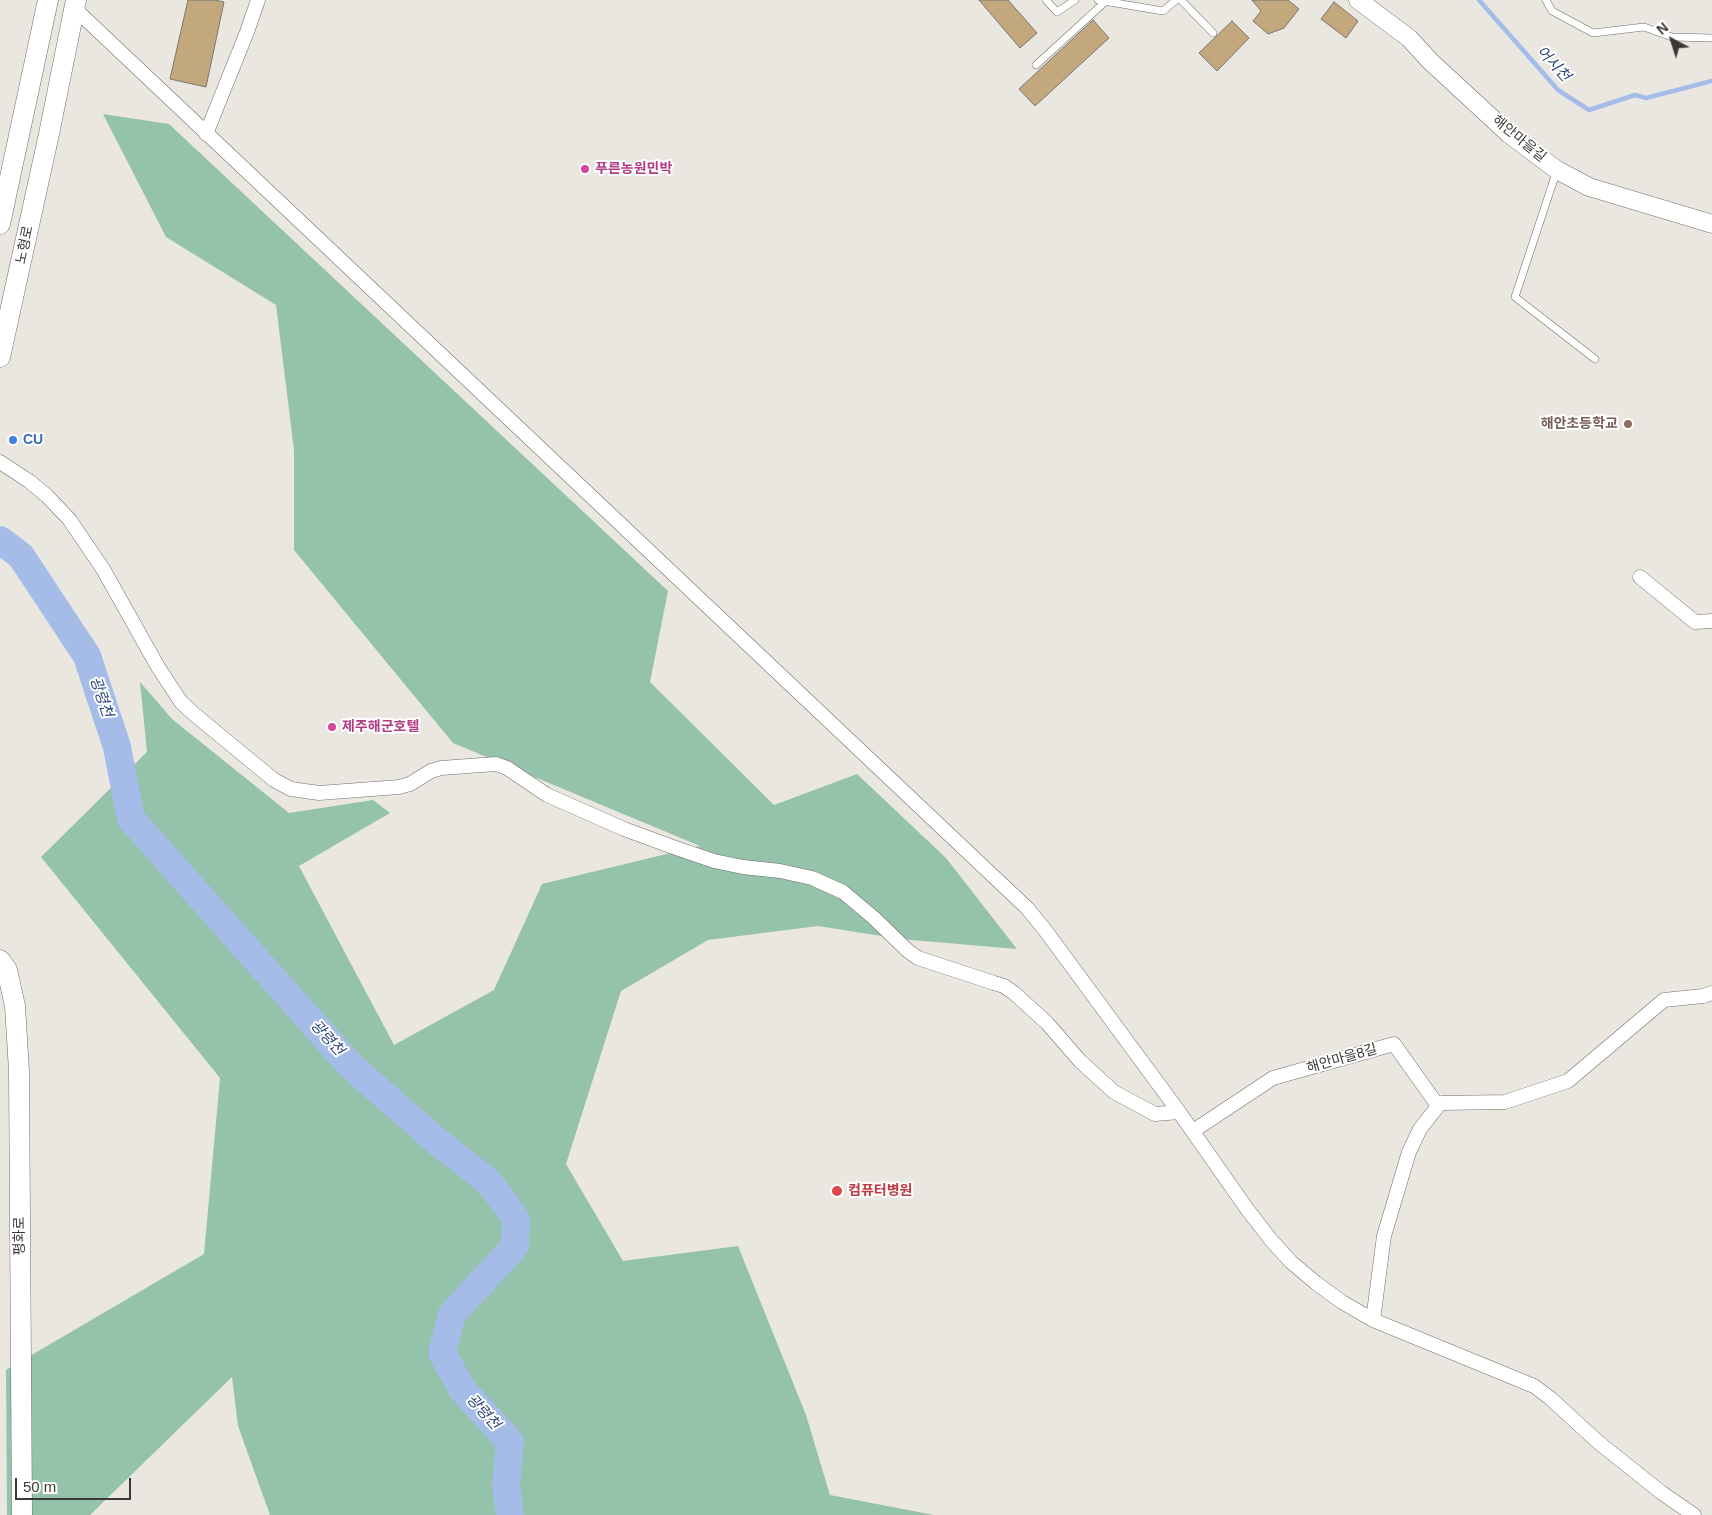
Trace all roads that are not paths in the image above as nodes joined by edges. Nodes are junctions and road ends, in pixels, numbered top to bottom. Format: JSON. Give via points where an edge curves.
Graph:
{"nodes":[{"id":1,"x":48,"y":0,"type":"edge"},
{"id":2,"x":258,"y":0,"type":"edge"},
{"id":3,"x":1046,"y":0,"type":"edge"},
{"id":4,"x":1075,"y":0,"type":"edge"},
{"id":5,"x":1176,"y":0,"type":"edge"},
{"id":6,"x":1181,"y":0,"type":"edge"},
{"id":7,"x":1358,"y":0,"type":"edge"},
{"id":8,"x":1546,"y":0,"type":"edge"},
{"id":9,"x":1102,"y":1,"type":"edge"},
{"id":10,"x":75,"y":4,"type":"edge"},
{"id":11,"x":1213,"y":33,"type":"dead end"},
{"id":12,"x":1712,"y":38,"type":"edge"},
{"id":13,"x":1036,"y":65,"type":"dead end"},
{"id":14,"x":206,"y":134,"type":"junction"},
{"id":15,"x":1557,"y":170,"type":"junction"},
{"id":16,"x":0,"y":224,"type":"edge"},
{"id":17,"x":1712,"y":224,"type":"edge"},
{"id":18,"x":0,"y":357,"type":"edge"},
{"id":19,"x":1595,"y":359,"type":"dead end"},
{"id":20,"x":0,"y":462,"type":"edge"},
{"id":21,"x":1640,"y":577,"type":"dead end"},
{"id":22,"x":1712,"y":621,"type":"edge"},
{"id":23,"x":0,"y":960,"type":"edge"},
{"id":24,"x":1712,"y":993,"type":"edge"},
{"id":25,"x":1438,"y":1106,"type":"junction"},
{"id":26,"x":1179,"y":1112,"type":"junction"},
{"id":27,"x":1193,"y":1131,"type":"junction"},
{"id":28,"x":1373,"y":1320,"type":"junction"},
{"id":29,"x":22,"y":1515,"type":"edge"},
{"id":30,"x":1694,"y":1515,"type":"edge"}],
"edges":[{"from":1,"to":16,"type":"main road","name":"노형로"},
{"from":2,"to":14,"type":"street"},
{"from":3,"to":4,"type":"lane","via":[[1057,12]]},
{"from":5,"to":9,"type":"lane","via":[[1164,11]]},
{"from":6,"to":11,"type":"lane"},
{"from":7,"to":15,"type":"street","name":"해안마을길","via":[[1409,38],[1509,134]]},
{"from":8,"to":12,"type":"lane","via":[[1552,11],[1593,34],[1644,27],[1672,37]]},
{"from":9,"to":13,"type":"lane"},
{"from":10,"to":14,"type":"street"},
{"from":10,"to":18,"type":"main road","name":"노형로"},
{"from":14,"to":26,"type":"street","via":[[1027,908]]},
{"from":15,"to":17,"type":"street","name":"해안마을길","via":[[1589,187]]},
{"from":15,"to":19,"type":"lane","via":[[1515,297]]},
{"from":20,"to":26,"type":"street","via":[[48,496],[69,519],[181,702],[274,780],[292,789],[319,793],[399,787],[441,768],[496,764],[547,795],[673,847],[714,861],[812,878],[843,892],[918,958],[1004,986],[1014,993],[1114,1092],[1155,1114]]},
{"from":21,"to":22,"type":"street","via":[[1695,622]]},
{"from":23,"to":29,"type":"main road","name":"평화로","via":[[6,970],[15,1006],[19,1071]]},
{"from":24,"to":25,"type":"street","via":[[1664,1000],[1568,1081],[1505,1102],[1442,1103]]},
{"from":25,"to":27,"type":"street","name":"해안마을8길","via":[[1394,1044],[1273,1078]]},
{"from":25,"to":28,"type":"street","via":[[1420,1129],[1409,1152],[1384,1236]]},
{"from":26,"to":27,"type":"street"},
{"from":27,"to":28,"type":"street","via":[[1247,1209],[1291,1262],[1329,1293]]},
{"from":28,"to":30,"type":"street","via":[[1534,1386],[1626,1465]]}]}
